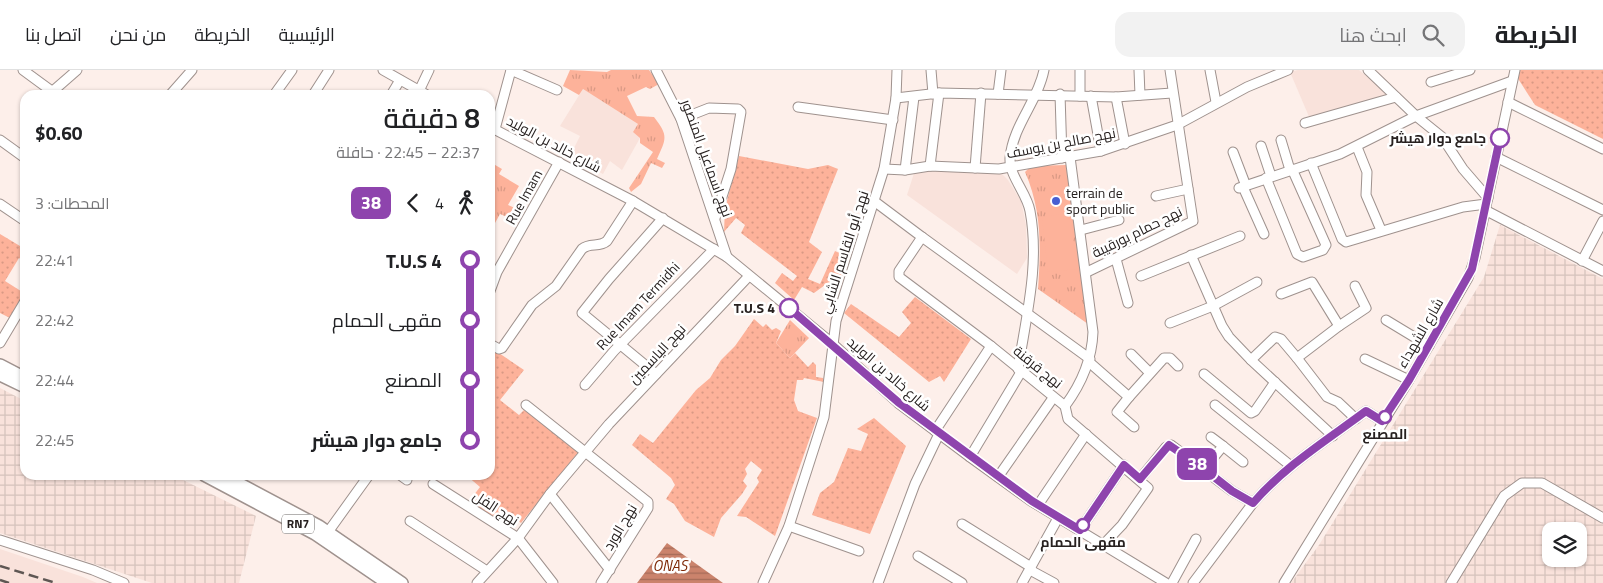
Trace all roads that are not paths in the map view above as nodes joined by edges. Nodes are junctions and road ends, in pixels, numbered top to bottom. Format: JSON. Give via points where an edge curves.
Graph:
{"nodes":[{"id":1,"x":23,"y":70,"type":"edge"},
{"id":2,"x":77,"y":70,"type":"edge"},
{"id":3,"x":192,"y":70,"type":"edge"},
{"id":4,"x":292,"y":70,"type":"edge"},
{"id":5,"x":329,"y":70,"type":"edge"},
{"id":6,"x":383,"y":70,"type":"edge"},
{"id":7,"x":429,"y":70,"type":"edge"},
{"id":8,"x":511,"y":70,"type":"edge"},
{"id":9,"x":656,"y":70,"type":"edge"},
{"id":10,"x":897,"y":70,"type":"edge"},
{"id":11,"x":931,"y":70,"type":"edge"},
{"id":12,"x":1000,"y":70,"type":"edge"},
{"id":13,"x":1044,"y":70,"type":"edge"},
{"id":14,"x":1080,"y":70,"type":"edge"},
{"id":15,"x":1139,"y":70,"type":"edge"},
{"id":16,"x":1170,"y":70,"type":"edge"},
{"id":17,"x":1210,"y":70,"type":"edge"},
{"id":18,"x":1288,"y":70,"type":"edge"},
{"id":19,"x":1368,"y":70,"type":"edge"},
{"id":20,"x":1470,"y":70,"type":"edge"},
{"id":21,"x":1515,"y":70,"type":"edge"},
{"id":22,"x":400,"y":80,"type":"junction"},
{"id":23,"x":1512,"y":81,"type":"junction"},
{"id":24,"x":1432,"y":82,"type":"dead end"},
{"id":25,"x":51,"y":90,"type":"edge"},
{"id":26,"x":58,"y":90,"type":"edge"},
{"id":27,"x":174,"y":90,"type":"edge"},
{"id":28,"x":278,"y":90,"type":"edge"},
{"id":29,"x":315,"y":90,"type":"edge"},
{"id":30,"x":394,"y":90,"type":"edge"},
{"id":31,"x":417,"y":90,"type":"edge"},
{"id":32,"x":425,"y":90,"type":"edge"},
{"id":33,"x":558,"y":90,"type":"dead end"},
{"id":34,"x":936,"y":93,"type":"junction"},
{"id":35,"x":982,"y":93,"type":"junction"},
{"id":36,"x":1172,"y":93,"type":"junction"},
{"id":37,"x":998,"y":94,"type":"junction"},
{"id":38,"x":1060,"y":94,"type":"junction"},
{"id":39,"x":1034,"y":95,"type":"junction"},
{"id":40,"x":1140,"y":95,"type":"junction"},
{"id":41,"x":1080,"y":96,"type":"junction"},
{"id":42,"x":1091,"y":96,"type":"junction"},
{"id":43,"x":914,"y":97,"type":"junction"},
{"id":44,"x":1116,"y":97,"type":"junction"},
{"id":45,"x":1396,"y":97,"type":"junction"},
{"id":46,"x":896,"y":98,"type":"junction"},
{"id":47,"x":1216,"y":102,"type":"junction"},
{"id":48,"x":1508,"y":102,"type":"junction"},
{"id":49,"x":798,"y":107,"type":"dead end"},
{"id":50,"x":1416,"y":116,"type":"junction"},
{"id":51,"x":495,"y":119,"type":"edge"},
{"id":52,"x":681,"y":119,"type":"junction"},
{"id":53,"x":892,"y":120,"type":"junction"},
{"id":54,"x":1305,"y":123,"type":"dead end"},
{"id":55,"x":1177,"y":125,"type":"junction"},
{"id":56,"x":495,"y":130,"type":"edge"},
{"id":57,"x":0,"y":140,"type":"edge"},
{"id":58,"x":1280,"y":140,"type":"dead end"},
{"id":59,"x":1124,"y":144,"type":"junction"},
{"id":60,"x":1261,"y":146,"type":"dead end"},
{"id":61,"x":1357,"y":146,"type":"junction"},
{"id":62,"x":1603,"y":149,"type":"edge"},
{"id":63,"x":1101,"y":151,"type":"junction"},
{"id":64,"x":1233,"y":152,"type":"dead end"},
{"id":65,"x":20,"y":154,"type":"edge"},
{"id":66,"x":1496,"y":157,"type":"junction"},
{"id":67,"x":1066,"y":158,"type":"junction"},
{"id":68,"x":559,"y":162,"type":"junction"},
{"id":69,"x":1311,"y":163,"type":"junction"},
{"id":70,"x":930,"y":166,"type":"junction"},
{"id":71,"x":1011,"y":167,"type":"junction"},
{"id":72,"x":975,"y":168,"type":"junction"},
{"id":73,"x":884,"y":169,"type":"junction"},
{"id":74,"x":1291,"y":169,"type":"junction"},
{"id":75,"x":905,"y":170,"type":"junction"},
{"id":76,"x":1268,"y":177,"type":"junction"},
{"id":77,"x":1242,"y":187,"type":"junction"},
{"id":78,"x":1188,"y":189,"type":"junction"},
{"id":79,"x":1156,"y":196,"type":"dead end"},
{"id":80,"x":633,"y":201,"type":"junction"},
{"id":81,"x":874,"y":201,"type":"junction"},
{"id":82,"x":0,"y":204,"type":"edge"},
{"id":83,"x":1486,"y":204,"type":"junction"},
{"id":84,"x":1603,"y":210,"type":"edge"},
{"id":85,"x":20,"y":217,"type":"edge"},
{"id":86,"x":662,"y":218,"type":"junction"},
{"id":87,"x":715,"y":218,"type":"junction"},
{"id":88,"x":1118,"y":220,"type":"dead end"},
{"id":89,"x":1603,"y":221,"type":"edge"},
{"id":90,"x":1081,"y":230,"type":"junction"},
{"id":91,"x":1381,"y":230,"type":"junction"},
{"id":92,"x":1264,"y":234,"type":"dead end"},
{"id":93,"x":1240,"y":236,"type":"dead end"},
{"id":94,"x":922,"y":237,"type":"junction"},
{"id":95,"x":714,"y":249,"type":"junction"},
{"id":96,"x":1191,"y":255,"type":"junction"},
{"id":97,"x":727,"y":257,"type":"junction"},
{"id":98,"x":1116,"y":259,"type":"junction"},
{"id":99,"x":1582,"y":261,"type":"junction"},
{"id":100,"x":495,"y":268,"type":"edge"},
{"id":101,"x":1603,"y":271,"type":"edge"},
{"id":102,"x":1087,"y":272,"type":"junction"},
{"id":103,"x":749,"y":276,"type":"junction"},
{"id":104,"x":1142,"y":276,"type":"dead end"},
{"id":105,"x":1257,"y":282,"type":"dead end"},
{"id":106,"x":1355,"y":286,"type":"dead end"},
{"id":107,"x":1281,"y":294,"type":"dead end"},
{"id":108,"x":1128,"y":302,"type":"dead end"},
{"id":109,"x":1213,"y":306,"type":"junction"},
{"id":110,"x":20,"y":309,"type":"edge"},
{"id":111,"x":1026,"y":314,"type":"junction"},
{"id":112,"x":1386,"y":320,"type":"dead end"},
{"id":113,"x":1170,"y":323,"type":"dead end"},
{"id":114,"x":1339,"y":326,"type":"junction"},
{"id":115,"x":0,"y":343,"type":"edge"},
{"id":116,"x":621,"y":343,"type":"junction"},
{"id":117,"x":833,"y":344,"type":"junction"},
{"id":118,"x":991,"y":346,"type":"junction"},
{"id":119,"x":1429,"y":346,"type":"junction"},
{"id":120,"x":495,"y":347,"type":"edge"},
{"id":121,"x":1131,"y":354,"type":"dead end"},
{"id":122,"x":1297,"y":358,"type":"junction"},
{"id":123,"x":1365,"y":359,"type":"dead end"},
{"id":124,"x":1089,"y":360,"type":"junction"},
{"id":125,"x":1251,"y":360,"type":"junction"},
{"id":126,"x":0,"y":365,"type":"edge"},
{"id":127,"x":1178,"y":366,"type":"dead end"},
{"id":128,"x":1019,"y":371,"type":"junction"},
{"id":129,"x":1150,"y":373,"type":"junction"},
{"id":130,"x":656,"y":374,"type":"junction"},
{"id":131,"x":1204,"y":374,"type":"dead end"},
{"id":132,"x":0,"y":375,"type":"edge"},
{"id":133,"x":20,"y":375,"type":"edge"},
{"id":134,"x":1409,"y":380,"type":"junction"},
{"id":135,"x":1275,"y":382,"type":"junction"},
{"id":136,"x":585,"y":384,"type":"dead end"},
{"id":137,"x":20,"y":385,"type":"edge"},
{"id":138,"x":1128,"y":397,"type":"junction"},
{"id":139,"x":1053,"y":398,"type":"junction"},
{"id":140,"x":526,"y":405,"type":"dead end"},
{"id":141,"x":1215,"y":405,"type":"dead end"},
{"id":142,"x":1065,"y":406,"type":"junction"},
{"id":143,"x":1356,"y":419,"type":"junction"},
{"id":144,"x":1382,"y":421,"type":"junction"},
{"id":145,"x":1134,"y":428,"type":"dead end"},
{"id":146,"x":937,"y":432,"type":"junction"},
{"id":147,"x":1086,"y":434,"type":"junction"},
{"id":148,"x":1333,"y":436,"type":"junction"},
{"id":149,"x":1211,"y":437,"type":"dead end"},
{"id":150,"x":1223,"y":446,"type":"junction"},
{"id":151,"x":585,"y":451,"type":"junction"},
{"id":152,"x":970,"y":458,"type":"junction"},
{"id":153,"x":1243,"y":462,"type":"dead end"},
{"id":154,"x":1124,"y":465,"type":"junction"},
{"id":155,"x":1290,"y":466,"type":"junction"},
{"id":156,"x":1204,"y":469,"type":"junction"},
{"id":157,"x":998,"y":477,"type":"junction"},
{"id":158,"x":1140,"y":479,"type":"junction"},
{"id":159,"x":214,"y":480,"type":"edge"},
{"id":160,"x":233,"y":480,"type":"edge"},
{"id":161,"x":365,"y":480,"type":"edge"},
{"id":162,"x":432,"y":484,"type":"dead end"},
{"id":163,"x":550,"y":494,"type":"junction"},
{"id":164,"x":1253,"y":503,"type":"junction"},
{"id":165,"x":1038,"y":505,"type":"junction"},
{"id":166,"x":1058,"y":518,"type":"junction"},
{"id":167,"x":1603,"y":518,"type":"edge"},
{"id":168,"x":410,"y":521,"type":"dead end"},
{"id":169,"x":962,"y":524,"type":"dead end"},
{"id":170,"x":789,"y":526,"type":"junction"},
{"id":171,"x":1080,"y":530,"type":"junction"},
{"id":172,"x":328,"y":532,"type":"junction"},
{"id":173,"x":518,"y":538,"type":"junction"},
{"id":174,"x":1196,"y":539,"type":"dead end"},
{"id":175,"x":0,"y":540,"type":"edge"},
{"id":176,"x":1103,"y":545,"type":"junction"},
{"id":177,"x":859,"y":551,"type":"dead end"},
{"id":178,"x":918,"y":556,"type":"dead end"},
{"id":179,"x":1030,"y":568,"type":"junction"},
{"id":180,"x":487,"y":570,"type":"junction"},
{"id":181,"x":610,"y":570,"type":"junction"},
{"id":182,"x":124,"y":583,"type":"edge"},
{"id":183,"x":387,"y":583,"type":"edge"},
{"id":184,"x":402,"y":583,"type":"edge"},
{"id":185,"x":476,"y":583,"type":"edge"},
{"id":186,"x":553,"y":583,"type":"edge"},
{"id":187,"x":601,"y":583,"type":"edge"},
{"id":188,"x":762,"y":583,"type":"edge"},
{"id":189,"x":878,"y":583,"type":"edge"},
{"id":190,"x":962,"y":583,"type":"edge"},
{"id":191,"x":1022,"y":583,"type":"edge"},
{"id":192,"x":1054,"y":583,"type":"edge"},
{"id":193,"x":1166,"y":583,"type":"edge"},
{"id":194,"x":1172,"y":583,"type":"edge"},
{"id":195,"x":1193,"y":583,"type":"edge"},
{"id":196,"x":1284,"y":583,"type":"edge"},
{"id":197,"x":1451,"y":583,"type":"edge"}],
"edges":[{"from":1,"to":25,"type":"street"},
{"from":2,"to":26,"type":"street"},
{"from":3,"to":27,"type":"street"},
{"from":4,"to":28,"type":"street"},
{"from":5,"to":29,"type":"street"},
{"from":6,"to":22,"type":"street"},
{"from":7,"to":32,"type":"street"},
{"from":8,"to":33,"type":"street"},
{"from":8,"to":51,"type":"street"},
{"from":9,"to":52,"type":"street","name":"نهج اسماعيل المنصور"},
{"from":10,"to":46,"type":"street","name":"نهج أبو القاسم الشابي"},
{"from":11,"to":34,"type":"street"},
{"from":12,"to":37,"type":"street"},
{"from":13,"to":39,"type":"street"},
{"from":14,"to":41,"type":"street"},
{"from":15,"to":40,"type":"street"},
{"from":16,"to":36,"type":"street","name":"نهج حمام بورقيبة"},
{"from":17,"to":47,"type":"street"},
{"from":18,"to":47,"type":"street","name":"نهج صالح بن يوسف"},
{"from":19,"to":45,"type":"street"},
{"from":20,"to":24,"type":"street"},
{"from":21,"to":23,"type":"street","name":"شارع الشهداء"},
{"from":22,"to":30,"type":"street"},
{"from":22,"to":31,"type":"street"},
{"from":23,"to":48,"type":"street","name":"شارع الشهداء"},
{"from":23,"to":50,"type":"street"},
{"from":34,"to":35,"type":"street"},
{"from":34,"to":43,"type":"street"},
{"from":34,"to":70,"type":"street"},
{"from":35,"to":37,"type":"street"},
{"from":35,"to":72,"type":"street"},
{"from":36,"to":40,"type":"street"},
{"from":36,"to":55,"type":"street","name":"نهج حمام بورقيبة"},
{"from":37,"to":39,"type":"street"},
{"from":38,"to":39,"type":"street"},
{"from":38,"to":41,"type":"street"},
{"from":38,"to":67,"type":"street","name":"نهج قرقنة"},
{"from":39,"to":71,"type":"street","via":[[1015,135]]},
{"from":40,"to":44,"type":"street"},
{"from":41,"to":42,"type":"street"},
{"from":42,"to":44,"type":"street"},
{"from":42,"to":63,"type":"street"},
{"from":43,"to":46,"type":"street"},
{"from":43,"to":75,"type":"street"},
{"from":44,"to":59,"type":"street"},
{"from":45,"to":50,"type":"street"},
{"from":45,"to":54,"type":"street"},
{"from":46,"to":53,"type":"street","name":"نهج أبو القاسم الشابي"},
{"from":47,"to":55,"type":"street","name":"نهج صالح بن يوسف"},
{"from":48,"to":62,"type":"street"},
{"from":48,"to":66,"type":"street","name":"شارع الشهداء"},
{"from":49,"to":53,"type":"street"},
{"from":50,"to":61,"type":"street"},
{"from":50,"to":83,"type":"street","via":[[1442,136]]},
{"from":52,"to":87,"type":"street","name":"نهج اسماعيل المنصور"},
{"from":52,"to":87,"type":"street","via":[[710,108],[738,109],[741,112],[731,169]]},
{"from":53,"to":73,"type":"street","name":"نهج أبو القاسم الشابي"},
{"from":55,"to":59,"type":"street","name":"نهج صالح بن يوسف"},
{"from":55,"to":78,"type":"street","name":"نهج حمام بورقيبة"},
{"from":56,"to":68,"type":"street","name":"شارع خالد بن الوليد"},
{"from":57,"to":65,"type":"street"},
{"from":58,"to":74,"type":"street"},
{"from":59,"to":63,"type":"street","name":"نهج صالح بن يوسف"},
{"from":60,"to":76,"type":"street"},
{"from":61,"to":69,"type":"street"},
{"from":61,"to":91,"type":"street","via":[[1367,172],[1366,195]]},
{"from":63,"to":67,"type":"street","name":"نهج صالح بن يوسف"},
{"from":64,"to":77,"type":"street"},
{"from":66,"to":83,"type":"street","name":"شارع الشهداء"},
{"from":66,"to":84,"type":"street"},
{"from":67,"to":71,"type":"street","name":"نهج صالح بن يوسف"},
{"from":67,"to":90,"type":"street","name":"نهج قرقنة"},
{"from":68,"to":80,"type":"street","name":"شارع خالد بن الوليد"},
{"from":68,"to":100,"type":"street","name":"Rue Imam"},
{"from":69,"to":74,"type":"street"},
{"from":69,"to":91,"type":"street","via":[[1343,241]]},
{"from":70,"to":72,"type":"street","name":"نهج صالح بن يوسف"},
{"from":70,"to":75,"type":"street","name":"نهج صالح بن يوسف"},
{"from":71,"to":72,"type":"street","name":"نهج صالح بن يوسف"},
{"from":71,"to":111,"type":"street","via":[[1026,198],[1032,224],[1034,265]]},
{"from":73,"to":75,"type":"street","name":"نهج صالح بن يوسف"},
{"from":73,"to":81,"type":"street","name":"نهج أبو القاسم الشابي"},
{"from":74,"to":76,"type":"street"},
{"from":74,"to":76,"type":"street","via":[[1326,247],[1323,250],[1303,257],[1297,254]]},
{"from":76,"to":77,"type":"street"},
{"from":77,"to":92,"type":"street"},
{"from":78,"to":79,"type":"street"},
{"from":78,"to":98,"type":"street","name":"نهج حمام بورقيبة","via":[[1193,217],[1190,224]]},
{"from":80,"to":86,"type":"street","name":"شارع خالد بن الوليد"},
{"from":80,"to":120,"type":"street","via":[[607,241],[582,248],[556,286],[532,305],[502,348]]},
{"from":81,"to":94,"type":"street"},
{"from":81,"to":117,"type":"street","name":"نهج أبو القاسم الشابي","via":[[839,310]]},
{"from":82,"to":85,"type":"street"},
{"from":83,"to":91,"type":"street","via":[[1463,207]]},
{"from":83,"to":99,"type":"street"},
{"from":83,"to":119,"type":"street","name":"شارع الشهداء","via":[[1472,269]]},
{"from":86,"to":95,"type":"street","name":"شارع خالد بن الوليد"},
{"from":86,"to":116,"type":"street","via":[[583,311]]},
{"from":87,"to":97,"type":"street","name":"نهج اسماعيل المنصور"},
{"from":88,"to":90,"type":"street"},
{"from":89,"to":99,"type":"street"},
{"from":90,"to":102,"type":"street","name":"نهج قرقنة"},
{"from":93,"to":96,"type":"street"},
{"from":94,"to":111,"type":"street"},
{"from":94,"to":118,"type":"street","name":"نهج قرقنة","via":[[899,271],[899,277]]},
{"from":95,"to":97,"type":"street","name":"شارع خالد بن الوليد"},
{"from":95,"to":116,"type":"street","name":"Rue Imam Termidhi"},
{"from":96,"to":104,"type":"street"},
{"from":96,"to":109,"type":"street"},
{"from":97,"to":103,"type":"street","name":"شارع خالد بن الوليد"},
{"from":98,"to":102,"type":"street","name":"نهج حمام بورقيبة"},
{"from":98,"to":108,"type":"street"},
{"from":99,"to":101,"type":"street"},
{"from":102,"to":124,"type":"street","name":"نهج قرقنة","via":[[1093,332]]},
{"from":103,"to":117,"type":"street","name":"شارع خالد بن الوليد"},
{"from":103,"to":130,"type":"street","name":"نهج الياسمين"},
{"from":105,"to":109,"type":"street"},
{"from":106,"to":114,"type":"street","via":[[1366,308]]},
{"from":107,"to":114,"type":"street","via":[[1312,282]]},
{"from":109,"to":113,"type":"street"},
{"from":109,"to":125,"type":"street","via":[[1229,337]]},
{"from":110,"to":115,"type":"street"},
{"from":111,"to":124,"type":"street"},
{"from":111,"to":128,"type":"street"},
{"from":112,"to":119,"type":"street"},
{"from":114,"to":122,"type":"street"},
{"from":116,"to":130,"type":"street"},
{"from":116,"to":136,"type":"street","name":"Rue Imam Termidhi"},
{"from":117,"to":146,"type":"street","name":"شارع خالد بن الوليد"},
{"from":117,"to":170,"type":"street","name":"نهج أبو القاسم الشابي","via":[[824,416]]},
{"from":118,"to":128,"type":"street","name":"نهج قرقنة"},
{"from":118,"to":146,"type":"street"},
{"from":119,"to":134,"type":"street","name":"شارع الشهداء"},
{"from":121,"to":129,"type":"street"},
{"from":122,"to":125,"type":"street","via":[[1281,339],[1275,337]]},
{"from":122,"to":143,"type":"street","via":[[1327,397],[1338,402]]},
{"from":123,"to":134,"type":"street"},
{"from":124,"to":138,"type":"street"},
{"from":124,"to":142,"type":"street","name":"نهج قرقنة","via":[[1081,382]]},
{"from":125,"to":135,"type":"street"},
{"from":126,"to":133,"type":"main road"},
{"from":127,"to":129,"type":"street","via":[[1165,357]]},
{"from":128,"to":139,"type":"street","name":"نهج قرقنة"},
{"from":128,"to":152,"type":"street"},
{"from":129,"to":138,"type":"street"},
{"from":130,"to":151,"type":"street","name":"نهج الياسمين"},
{"from":131,"to":135,"type":"street","via":[[1250,413],[1255,411]]},
{"from":132,"to":137,"type":"main road"},
{"from":134,"to":144,"type":"street","name":"شارع الشهداء"},
{"from":135,"to":148,"type":"street"},
{"from":138,"to":145,"type":"street","via":[[1117,412]]},
{"from":139,"to":142,"type":"street","name":"نهج قرقنة"},
{"from":139,"to":157,"type":"street"},
{"from":140,"to":151,"type":"street"},
{"from":141,"to":155,"type":"street"},
{"from":142,"to":147,"type":"street","via":[[1068,419]]},
{"from":143,"to":144,"type":"street","via":[[1367,411]]},
{"from":143,"to":148,"type":"street"},
{"from":144,"to":196,"type":"street","name":"شارع الشهداء"},
{"from":146,"to":152,"type":"street","name":"شارع خالد بن الوليد"},
{"from":146,"to":189,"type":"street"},
{"from":147,"to":154,"type":"street"},
{"from":147,"to":165,"type":"street"},
{"from":148,"to":155,"type":"street"},
{"from":149,"to":150,"type":"street"},
{"from":150,"to":153,"type":"street"},
{"from":150,"to":156,"type":"street"},
{"from":151,"to":163,"type":"street","name":"نهج الياسمين"},
{"from":151,"to":181,"type":"street","name":"نهج الورد","via":[[649,503]]},
{"from":152,"to":157,"type":"street","name":"شارع خالد بن الوليد"},
{"from":154,"to":158,"type":"street"},
{"from":154,"to":171,"type":"street"},
{"from":155,"to":164,"type":"street"},
{"from":156,"to":158,"type":"street","via":[[1169,445]]},
{"from":156,"to":164,"type":"street"},
{"from":157,"to":165,"type":"street","name":"شارع خالد بن الوليد"},
{"from":158,"to":176,"type":"street","via":[[1148,486],[1147,492]]},
{"from":159,"to":183,"type":"main road","number":"RN7","via":[[307,529]]},
{"from":160,"to":172,"type":"main road","number":"RN7"},
{"from":161,"to":172,"type":"street"},
{"from":162,"to":173,"type":"street","name":"نهج الفل"},
{"from":163,"to":173,"type":"street","name":"نهج الياسمين"},
{"from":163,"to":181,"type":"street"},
{"from":164,"to":195,"type":"street"},
{"from":165,"to":166,"type":"street","name":"شارع خالد بن الوليد"},
{"from":166,"to":171,"type":"street","name":"شارع خالد بن الوليد"},
{"from":166,"to":179,"type":"street"},
{"from":167,"to":197,"type":"street","via":[[1542,483],[1522,483],[1504,496]]},
{"from":168,"to":180,"type":"street"},
{"from":169,"to":179,"type":"street"},
{"from":170,"to":177,"type":"street"},
{"from":170,"to":188,"type":"street","name":"نهج أبو القاسم الشابي"},
{"from":171,"to":176,"type":"street","name":"شارع خالد بن الوليد"},
{"from":172,"to":184,"type":"main road","number":"RN7"},
{"from":173,"to":180,"type":"street","name":"نهج الياسمين"},
{"from":173,"to":186,"type":"street"},
{"from":174,"to":194,"type":"street"},
{"from":175,"to":182,"type":"street"},
{"from":176,"to":193,"type":"street","name":"شارع خالد بن الوليد"},
{"from":178,"to":190,"type":"street"},
{"from":179,"to":191,"type":"street"},
{"from":179,"to":192,"type":"street"},
{"from":180,"to":185,"type":"street","name":"نهج الياسمين"},
{"from":181,"to":187,"type":"street","name":"نهج الورد"}]}
